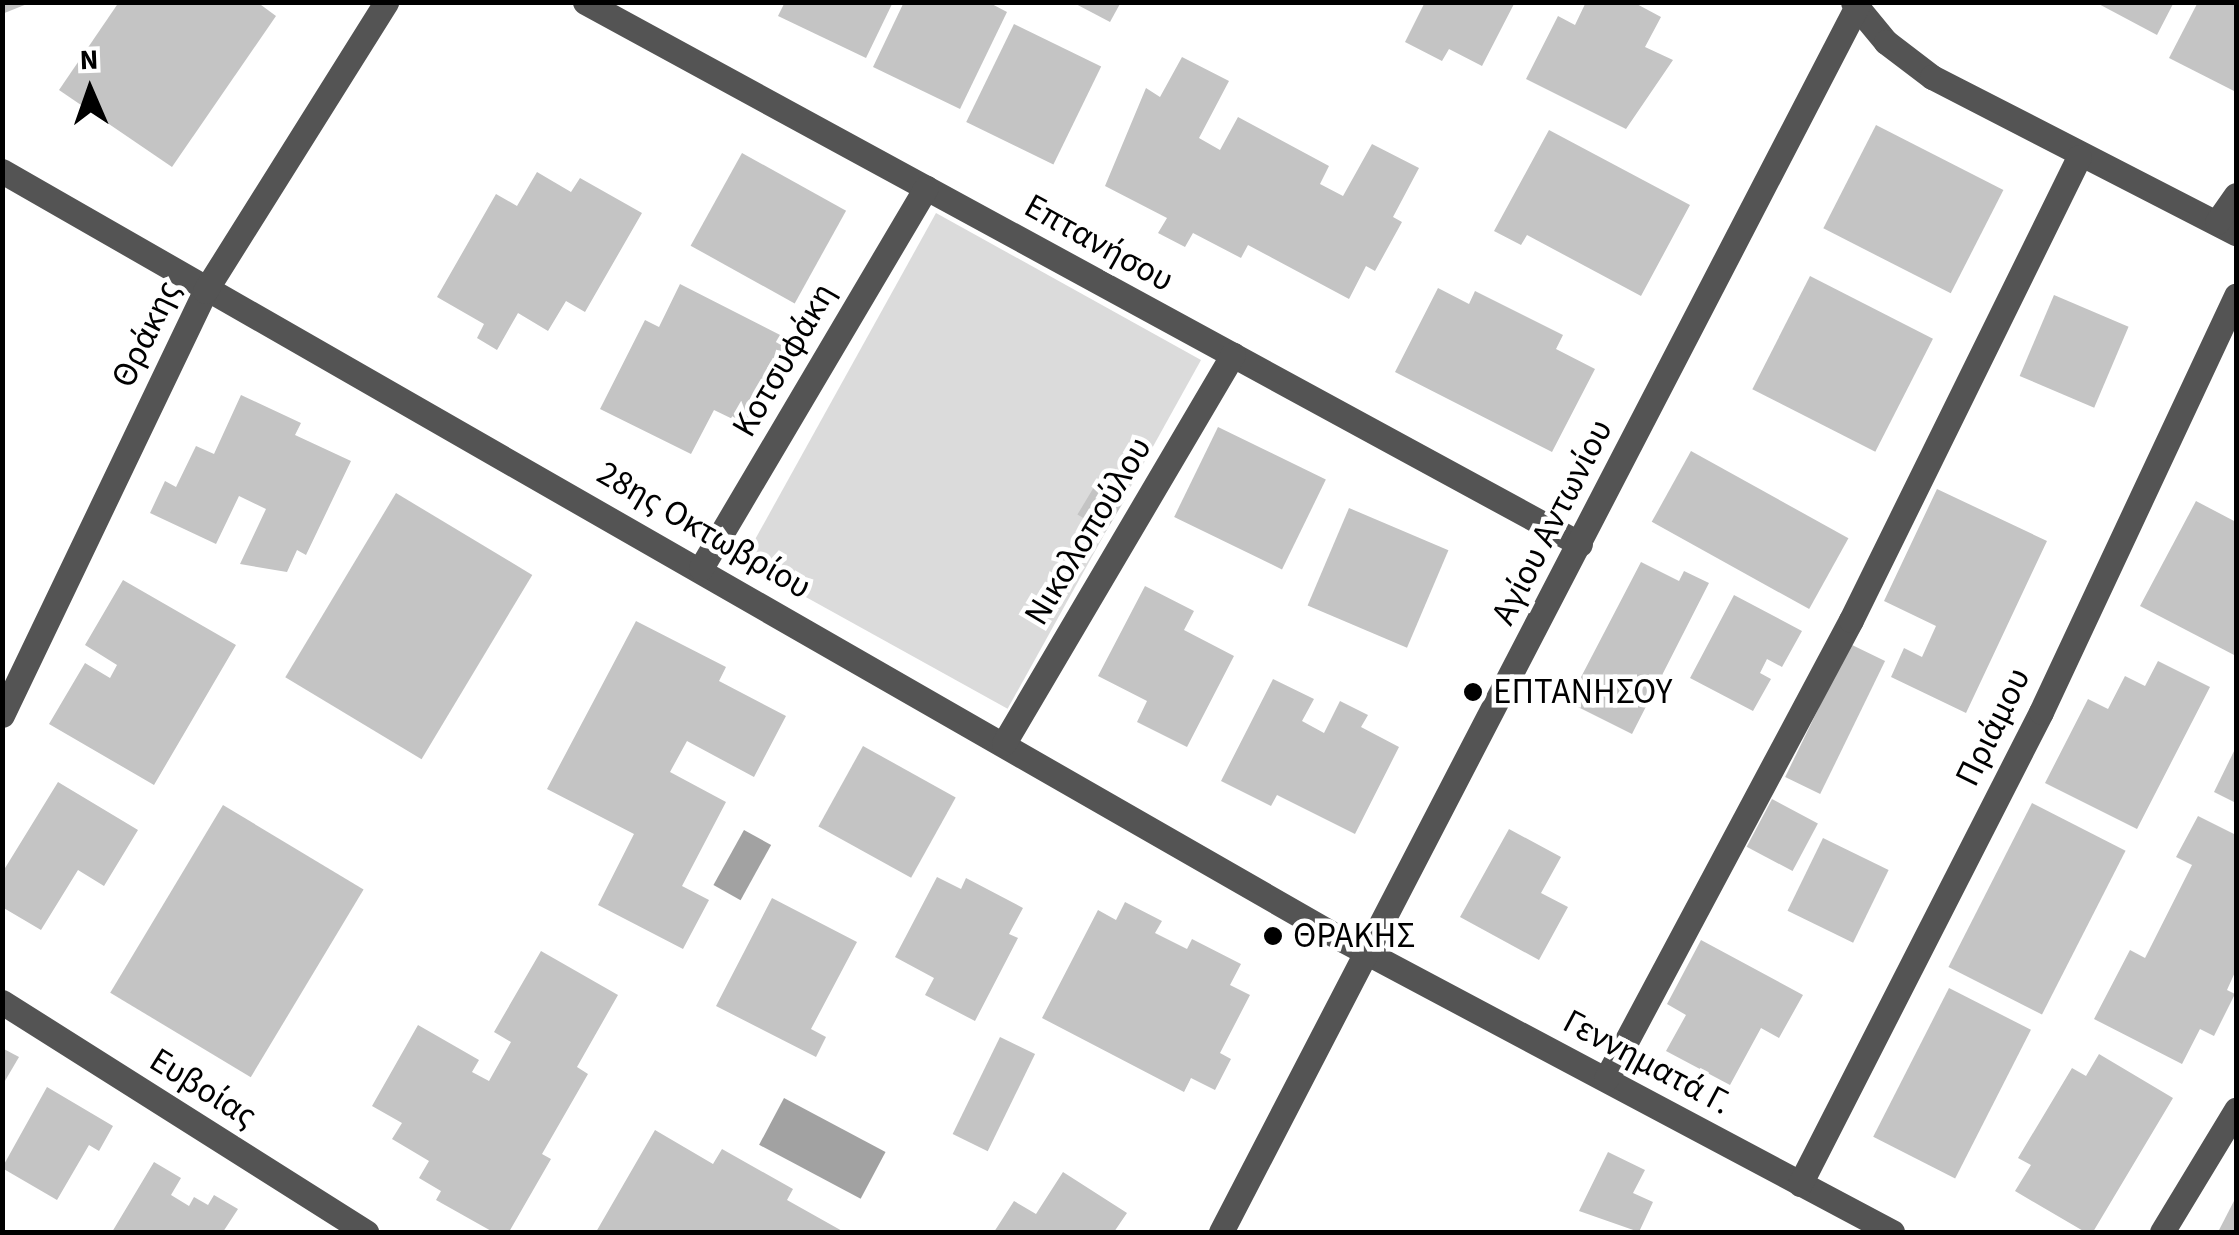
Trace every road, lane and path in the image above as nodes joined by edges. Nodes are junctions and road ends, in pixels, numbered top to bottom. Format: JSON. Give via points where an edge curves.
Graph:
{"nodes":[{"id":1,"x":386,"y":2,"type":"edge"},
{"id":2,"x":585,"y":2,"type":"edge"},
{"id":3,"x":1857,"y":4,"type":"edge"},
{"id":4,"x":2079,"y":157,"type":"junction"},
{"id":5,"x":2,"y":170,"type":"edge"},
{"id":6,"x":926,"y":188,"type":"junction"},
{"id":7,"x":2236,"y":196,"type":"edge"},
{"id":8,"x":2227,"y":228,"type":"edge"},
{"id":9,"x":205,"y":290,"type":"junction"},
{"id":10,"x":2236,"y":295,"type":"edge"},
{"id":11,"x":1233,"y":356,"type":"junction"},
{"id":12,"x":1580,"y":544,"type":"junction"},
{"id":13,"x":702,"y":568,"type":"junction"},
{"id":14,"x":2,"y":715,"type":"edge"},
{"id":15,"x":1004,"y":743,"type":"junction"},
{"id":16,"x":1369,"y":952,"type":"junction"},
{"id":17,"x":2,"y":1002,"type":"edge"},
{"id":18,"x":1606,"y":1079,"type":"junction"},
{"id":19,"x":2236,"y":1110,"type":"edge"},
{"id":20,"x":1800,"y":1184,"type":"junction"},
{"id":21,"x":366,"y":1232,"type":"edge"},
{"id":22,"x":1221,"y":1232,"type":"edge"},
{"id":23,"x":1892,"y":1232,"type":"edge"},
{"id":24,"x":2162,"y":1232,"type":"edge"}],
"edges":[{"from":1,"to":9,"type":"street","name":"Θράκης"},
{"from":2,"to":6,"type":"street","name":"Επτανήσου"},
{"from":3,"to":4,"type":"street","via":[[1908,61]]},
{"from":3,"to":12,"type":"street","name":"Αγίου Αντωνίου"},
{"from":4,"to":8,"type":"street"},
{"from":4,"to":18,"type":"street","via":[[1852,620]]},
{"from":5,"to":9,"type":"street","name":"28ης Οκτωβρίου"},
{"from":6,"to":11,"type":"street","name":"Επτανήσου"},
{"from":6,"to":13,"type":"street","name":"Κοτσυφάκη"},
{"from":7,"to":8,"type":"street"},
{"from":9,"to":13,"type":"street","name":"28ης Οκτωβρίου"},
{"from":9,"to":14,"type":"street","name":"Θράκης"},
{"from":10,"to":20,"type":"street","name":"Πριάμου","via":[[2041,712]]},
{"from":11,"to":12,"type":"street","name":"Επτανήσου"},
{"from":11,"to":15,"type":"street","name":"Νικολοπούλου"},
{"from":12,"to":16,"type":"street","name":"Αγίου Αντωνίου"},
{"from":13,"to":15,"type":"street","name":"28ης Οκτωβρίου"},
{"from":15,"to":16,"type":"street","name":"28ης Οκτωβρίου"},
{"from":16,"to":18,"type":"street","name":"Γεννηματά Γ."},
{"from":16,"to":22,"type":"street","name":"Αγίου Αντωνίου"},
{"from":17,"to":21,"type":"street","name":"Ευβοίας"},
{"from":18,"to":20,"type":"street","name":"Γεννηματά Γ."},
{"from":19,"to":24,"type":"street"},
{"from":20,"to":23,"type":"street","name":"Γεννηματά Γ."}]}
